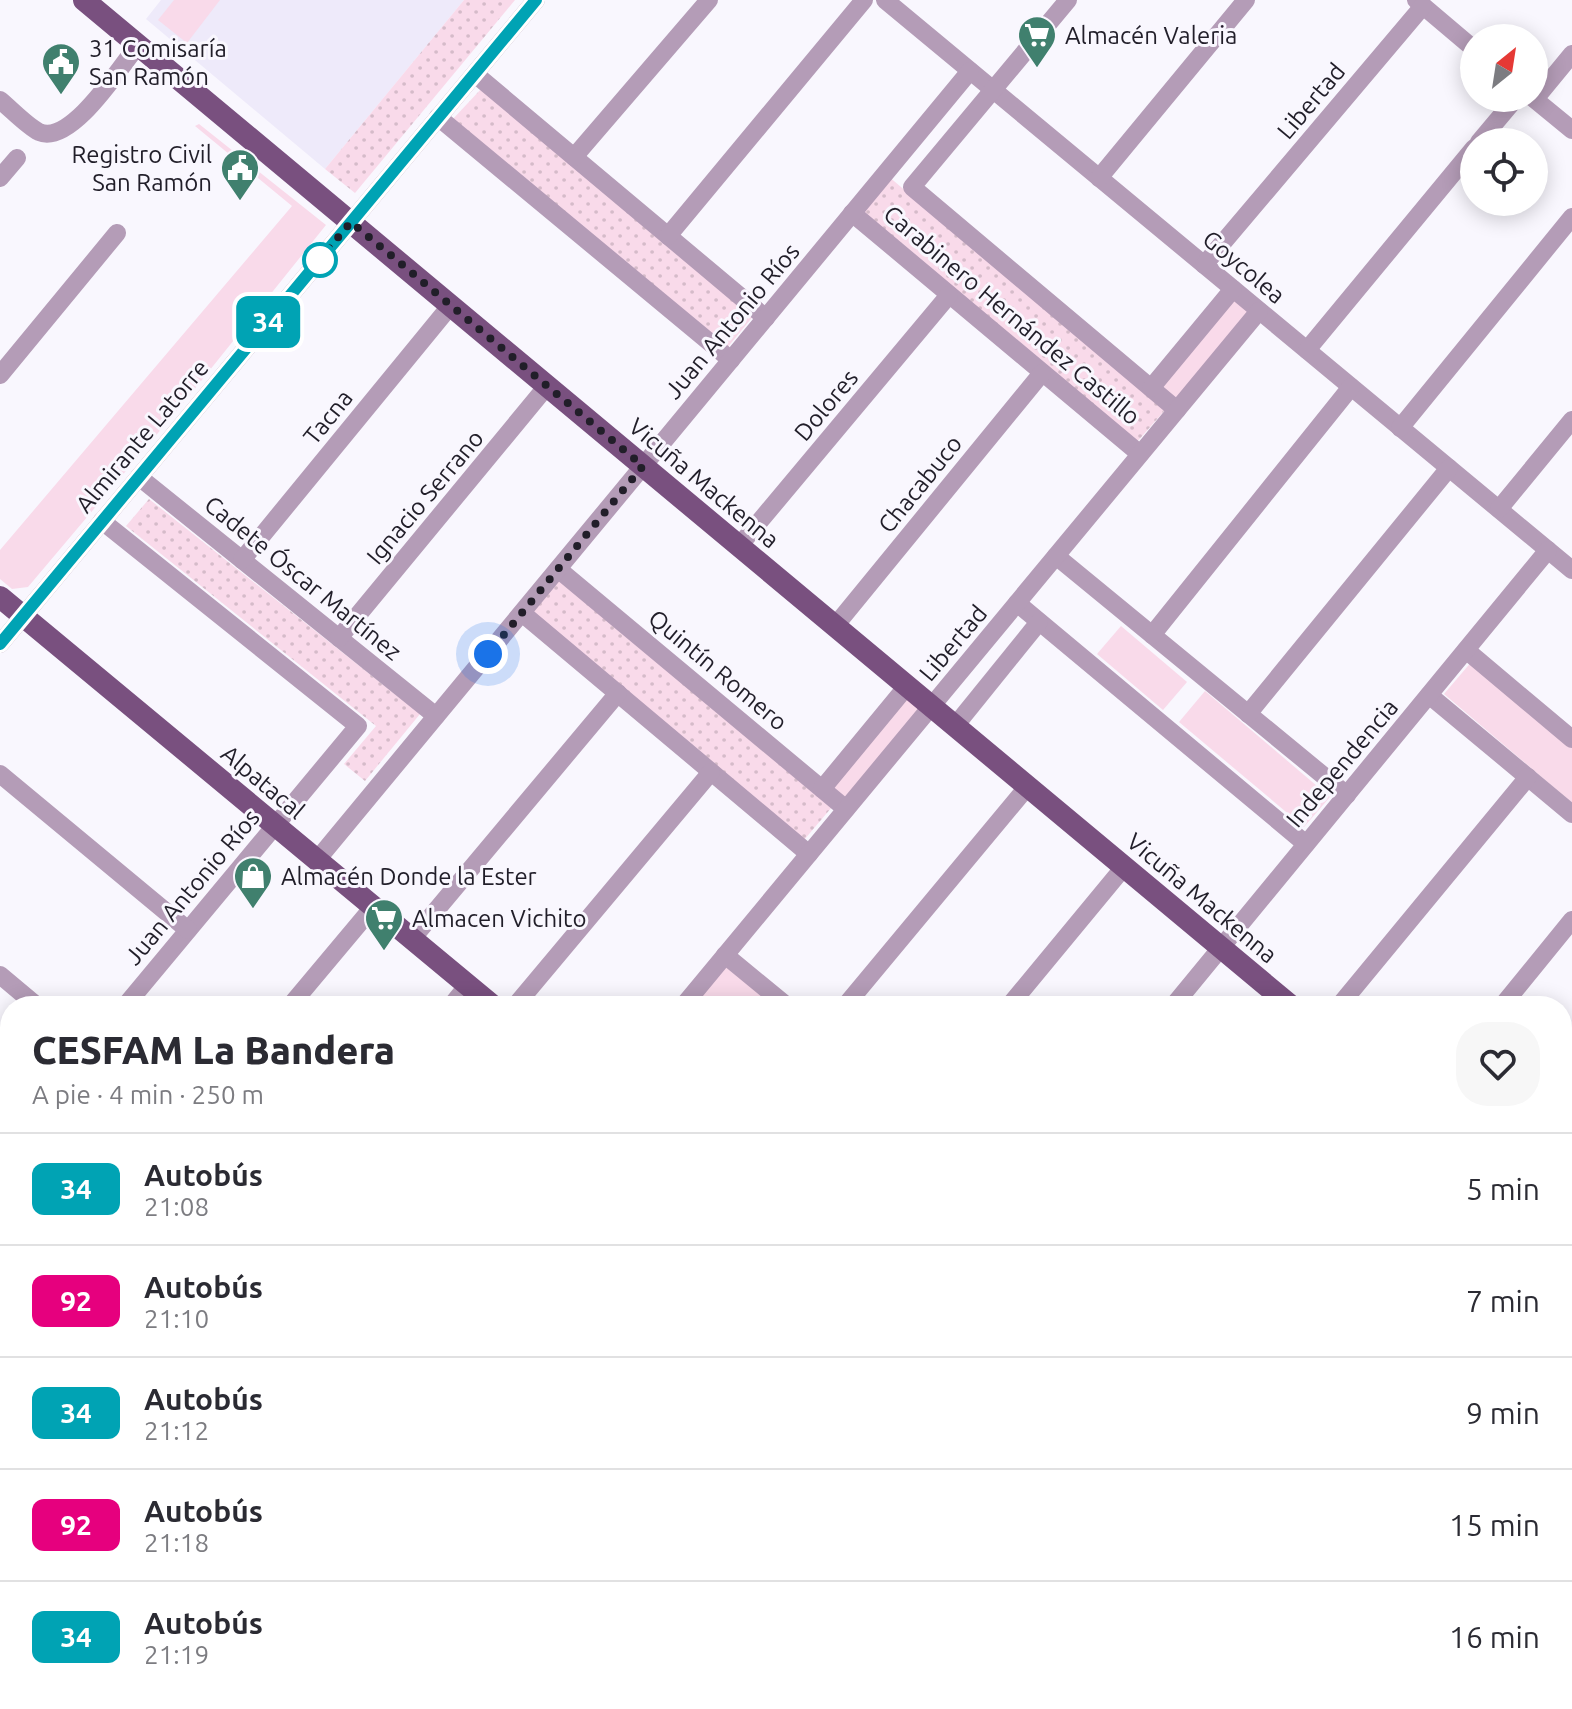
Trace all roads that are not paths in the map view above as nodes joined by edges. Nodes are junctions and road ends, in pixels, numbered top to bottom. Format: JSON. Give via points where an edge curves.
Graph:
{"nodes":[{"id":1,"x":84,"y":0,"type":"edge"},
{"id":2,"x":536,"y":0,"type":"edge"},
{"id":3,"x":709,"y":0,"type":"edge"},
{"id":4,"x":864,"y":0,"type":"edge"},
{"id":5,"x":1068,"y":0,"type":"edge"},
{"id":6,"x":1246,"y":0,"type":"edge"},
{"id":7,"x":889,"y":1,"type":"edge"},
{"id":8,"x":1419,"y":3,"type":"edge"},
{"id":9,"x":1460,"y":37,"type":"edge"},
{"id":10,"x":138,"y":45,"type":"junction"},
{"id":11,"x":1572,"y":54,"type":"edge"},
{"id":12,"x":970,"y":71,"type":"junction"},
{"id":13,"x":475,"y":74,"type":"junction"},
{"id":14,"x":1548,"y":78,"type":"edge"},
{"id":15,"x":993,"y":90,"type":"junction"},
{"id":16,"x":0,"y":100,"type":"edge"},
{"id":17,"x":1512,"y":112,"type":"edge"},
{"id":18,"x":1547,"y":112,"type":"edge"},
{"id":19,"x":438,"y":117,"type":"junction"},
{"id":20,"x":1495,"y":128,"type":"edge"},
{"id":21,"x":1572,"y":130,"type":"edge"},
{"id":22,"x":574,"y":157,"type":"junction"},
{"id":23,"x":17,"y":158,"type":"dead end"},
{"id":24,"x":1460,"y":165,"type":"edge"},
{"id":25,"x":0,"y":178,"type":"edge"},
{"id":26,"x":1099,"y":178,"type":"junction"},
{"id":27,"x":852,"y":213,"type":"junction"},
{"id":28,"x":1572,"y":217,"type":"edge"},
{"id":29,"x":351,"y":222,"type":"junction"},
{"id":30,"x":117,"y":233,"type":"dead end"},
{"id":31,"x":668,"y":236,"type":"junction"},
{"id":32,"x":1204,"y":265,"type":"junction"},
{"id":33,"x":1233,"y":289,"type":"junction"},
{"id":34,"x":949,"y":295,"type":"junction"},
{"id":35,"x":451,"y":305,"type":"junction"},
{"id":36,"x":1259,"y":311,"type":"junction"},
{"id":37,"x":766,"y":318,"type":"junction"},
{"id":38,"x":1307,"y":350,"type":"junction"},
{"id":39,"x":731,"y":360,"type":"junction"},
{"id":40,"x":1042,"y":373,"type":"junction"},
{"id":41,"x":0,"y":375,"type":"edge"},
{"id":42,"x":547,"y":386,"type":"junction"},
{"id":43,"x":1351,"y":387,"type":"junction"},
{"id":44,"x":1151,"y":388,"type":"junction"},
{"id":45,"x":1177,"y":410,"type":"junction"},
{"id":46,"x":1572,"y":420,"type":"edge"},
{"id":47,"x":1400,"y":428,"type":"junction"},
{"id":48,"x":1140,"y":454,"type":"junction"},
{"id":49,"x":643,"y":466,"type":"junction"},
{"id":50,"x":1449,"y":468,"type":"junction"},
{"id":51,"x":139,"y":477,"type":"junction"},
{"id":52,"x":1499,"y":509,"type":"junction"},
{"id":53,"x":102,"y":521,"type":"junction"},
{"id":54,"x":739,"y":546,"type":"junction"},
{"id":55,"x":1548,"y":550,"type":"junction"},
{"id":56,"x":1056,"y":556,"type":"junction"},
{"id":57,"x":242,"y":560,"type":"junction"},
{"id":58,"x":558,"y":569,"type":"junction"},
{"id":59,"x":1572,"y":570,"type":"edge"},
{"id":60,"x":0,"y":597,"type":"edge"},
{"id":61,"x":1017,"y":603,"type":"junction"},
{"id":62,"x":522,"y":613,"type":"junction"},
{"id":63,"x":23,"y":616,"type":"junction"},
{"id":64,"x":1039,"y":622,"type":"junction"},
{"id":65,"x":835,"y":626,"type":"junction"},
{"id":66,"x":1152,"y":635,"type":"junction"},
{"id":67,"x":339,"y":638,"type":"junction"},
{"id":68,"x":0,"y":644,"type":"edge"},
{"id":69,"x":1466,"y":650,"type":"junction"},
{"id":70,"x":907,"y":686,"type":"junction"},
{"id":71,"x":618,"y":693,"type":"junction"},
{"id":72,"x":1429,"y":695,"type":"junction"},
{"id":73,"x":931,"y":706,"type":"junction"},
{"id":74,"x":1248,"y":714,"type":"junction"},
{"id":75,"x":436,"y":716,"type":"junction"},
{"id":76,"x":955,"y":726,"type":"junction"},
{"id":77,"x":1572,"y":739,"type":"edge"},
{"id":78,"x":711,"y":772,"type":"junction"},
{"id":79,"x":0,"y":774,"type":"edge"},
{"id":80,"x":1528,"y":777,"type":"junction"},
{"id":81,"x":1028,"y":786,"type":"junction"},
{"id":82,"x":822,"y":789,"type":"junction"},
{"id":83,"x":1347,"y":795,"type":"junction"},
{"id":84,"x":846,"y":809,"type":"junction"},
{"id":85,"x":1572,"y":814,"type":"edge"},
{"id":86,"x":275,"y":826,"type":"junction"},
{"id":87,"x":1306,"y":844,"type":"junction"},
{"id":88,"x":809,"y":854,"type":"junction"},
{"id":89,"x":317,"y":860,"type":"junction"},
{"id":90,"x":1124,"y":867,"type":"junction"},
{"id":91,"x":373,"y":907,"type":"junction"},
{"id":92,"x":1572,"y":920,"type":"edge"},
{"id":93,"x":188,"y":930,"type":"junction"},
{"id":94,"x":412,"y":939,"type":"junction"},
{"id":95,"x":1221,"y":947,"type":"junction"},
{"id":96,"x":725,"y":955,"type":"junction"},
{"id":97,"x":0,"y":975,"type":"edge"},
{"id":98,"x":468,"y":985,"type":"junction"},
{"id":99,"x":25,"y":996,"type":"edge"},
{"id":100,"x":133,"y":996,"type":"edge"},
{"id":101,"x":298,"y":996,"type":"edge"},
{"id":102,"x":459,"y":996,"type":"edge"},
{"id":103,"x":481,"y":996,"type":"edge"},
{"id":104,"x":523,"y":996,"type":"edge"},
{"id":105,"x":698,"y":996,"type":"edge"},
{"id":106,"x":775,"y":996,"type":"edge"},
{"id":107,"x":853,"y":996,"type":"edge"},
{"id":108,"x":1017,"y":996,"type":"edge"},
{"id":109,"x":1181,"y":996,"type":"edge"},
{"id":110,"x":1279,"y":996,"type":"edge"},
{"id":111,"x":1347,"y":996,"type":"edge"},
{"id":112,"x":1510,"y":996,"type":"edge"}],
"edges":[{"from":1,"to":10,"type":"main road","name":"Vicuña Mackenna"},
{"from":2,"to":13,"type":"street","name":"Almirante Latorre"},
{"from":3,"to":22,"type":"street"},
{"from":4,"to":31,"type":"street"},
{"from":5,"to":15,"type":"street"},
{"from":6,"to":26,"type":"street"},
{"from":7,"to":12,"type":"street","name":"Goycolea"},
{"from":8,"to":9,"type":"street"},
{"from":8,"to":32,"type":"street","name":"Libertad"},
{"from":10,"to":16,"type":"street","via":[[84,113],[52,134],[39,131]]},
{"from":10,"to":29,"type":"main road","name":"Vicuña Mackenna"},
{"from":11,"to":14,"type":"street"},
{"from":12,"to":15,"type":"street","name":"Goycolea"},
{"from":12,"to":27,"type":"street","name":"Juan Antonio Ríos"},
{"from":13,"to":19,"type":"street","name":"Almirante Latorre"},
{"from":13,"to":22,"type":"street"},
{"from":15,"to":26,"type":"street","name":"Goycolea"},
{"from":15,"to":44,"type":"street","name":"Carabinero Hernández Castillo","via":[[912,187]]},
{"from":17,"to":20,"type":"street"},
{"from":18,"to":21,"type":"street"},
{"from":19,"to":29,"type":"street","name":"Almirante Latorre"},
{"from":19,"to":39,"type":"street"},
{"from":22,"to":31,"type":"street"},
{"from":23,"to":25,"type":"street"},
{"from":24,"to":38,"type":"street"},
{"from":26,"to":32,"type":"street","name":"Goycolea"},
{"from":27,"to":34,"type":"street","name":"Carabinero Hernández Castillo"},
{"from":27,"to":37,"type":"street","name":"Juan Antonio Ríos"},
{"from":28,"to":47,"type":"street"},
{"from":29,"to":35,"type":"main road","name":"Vicuña Mackenna"},
{"from":29,"to":51,"type":"street","name":"Almirante Latorre"},
{"from":30,"to":41,"type":"street"},
{"from":31,"to":37,"type":"street"},
{"from":32,"to":33,"type":"street","name":"Goycolea"},
{"from":33,"to":36,"type":"street","name":"Goycolea"},
{"from":33,"to":44,"type":"street"},
{"from":34,"to":40,"type":"street","name":"Carabinero Hernández Castillo"},
{"from":34,"to":54,"type":"street","name":"Dolores"},
{"from":35,"to":42,"type":"main road","name":"Vicuña Mackenna"},
{"from":35,"to":57,"type":"street","name":"Tacna"},
{"from":36,"to":38,"type":"street","name":"Goycolea"},
{"from":36,"to":45,"type":"street","name":"Libertad"},
{"from":37,"to":39,"type":"street","name":"Juan Antonio Ríos"},
{"from":38,"to":43,"type":"street","name":"Goycolea"},
{"from":39,"to":49,"type":"street","name":"Juan Antonio Ríos"},
{"from":40,"to":48,"type":"street","name":"Carabinero Hernández Castillo"},
{"from":40,"to":65,"type":"street","name":"Chacabuco"},
{"from":42,"to":49,"type":"main road","name":"Vicuña Mackenna"},
{"from":42,"to":67,"type":"street","name":"Ignacio Serrano"},
{"from":43,"to":47,"type":"street","name":"Goycolea"},
{"from":43,"to":66,"type":"street"},
{"from":44,"to":45,"type":"street","name":"Carabinero Hernández Castillo"},
{"from":45,"to":48,"type":"street","name":"Libertad"},
{"from":46,"to":52,"type":"street"},
{"from":47,"to":50,"type":"street","name":"Goycolea"},
{"from":48,"to":56,"type":"street","name":"Libertad"},
{"from":49,"to":54,"type":"main road","name":"Vicuña Mackenna"},
{"from":49,"to":58,"type":"street","name":"Juan Antonio Ríos"},
{"from":50,"to":52,"type":"street","name":"Goycolea"},
{"from":50,"to":74,"type":"street"},
{"from":51,"to":53,"type":"street","name":"Almirante Latorre"},
{"from":51,"to":57,"type":"street","name":"Cadete Óscar Martínez"},
{"from":52,"to":55,"type":"street","name":"Goycolea"},
{"from":53,"to":63,"type":"street","name":"Almirante Latorre"},
{"from":53,"to":86,"type":"street","name":"Juan Antonio Ríos","via":[[358,726]]},
{"from":54,"to":65,"type":"main road","name":"Vicuña Mackenna"},
{"from":55,"to":59,"type":"street","name":"Goycolea"},
{"from":55,"to":69,"type":"street","name":"Independencia"},
{"from":56,"to":61,"type":"street","name":"Libertad"},
{"from":56,"to":66,"type":"street"},
{"from":57,"to":67,"type":"street","name":"Cadete Óscar Martínez"},
{"from":58,"to":62,"type":"street","name":"Juan Antonio Ríos"},
{"from":58,"to":82,"type":"street","name":"Quintín Romero"},
{"from":60,"to":63,"type":"main road","name":"Alpatacal"},
{"from":61,"to":64,"type":"street"},
{"from":61,"to":73,"type":"street","name":"Libertad"},
{"from":62,"to":71,"type":"street"},
{"from":62,"to":75,"type":"street","name":"Juan Antonio Ríos"},
{"from":63,"to":68,"type":"street","name":"Almirante Latorre"},
{"from":63,"to":86,"type":"main road","name":"Alpatacal"},
{"from":64,"to":76,"type":"street"},
{"from":64,"to":87,"type":"street"},
{"from":65,"to":70,"type":"main road","name":"Vicuña Mackenna"},
{"from":66,"to":74,"type":"street"},
{"from":67,"to":75,"type":"street","name":"Cadete Óscar Martínez"},
{"from":69,"to":72,"type":"street","name":"Independencia"},
{"from":69,"to":77,"type":"street"},
{"from":70,"to":73,"type":"main road","name":"Vicuña Mackenna"},
{"from":70,"to":82,"type":"street","name":"Libertad"},
{"from":71,"to":78,"type":"street"},
{"from":71,"to":94,"type":"street"},
{"from":72,"to":80,"type":"street"},
{"from":72,"to":83,"type":"street","name":"Independencia"},
{"from":73,"to":76,"type":"main road","name":"Vicuña Mackenna"},
{"from":73,"to":84,"type":"street","name":"Libertad"},
{"from":74,"to":83,"type":"street"},
{"from":75,"to":89,"type":"street","name":"Juan Antonio Ríos"},
{"from":76,"to":81,"type":"main road","name":"Vicuña Mackenna"},
{"from":78,"to":88,"type":"street"},
{"from":78,"to":104,"type":"street"},
{"from":79,"to":93,"type":"street"},
{"from":80,"to":85,"type":"street"},
{"from":80,"to":111,"type":"street"},
{"from":81,"to":90,"type":"main road","name":"Vicuña Mackenna"},
{"from":81,"to":107,"type":"street"},
{"from":82,"to":84,"type":"street","name":"Quintín Romero"},
{"from":83,"to":87,"type":"street","name":"Independencia"},
{"from":84,"to":88,"type":"street","name":"Libertad"},
{"from":86,"to":89,"type":"main road","name":"Alpatacal"},
{"from":86,"to":93,"type":"street","name":"Juan Antonio Ríos"},
{"from":87,"to":95,"type":"street","name":"Independencia"},
{"from":88,"to":96,"type":"street","name":"Libertad"},
{"from":89,"to":91,"type":"main road","name":"Alpatacal"},
{"from":90,"to":95,"type":"main road","name":"Vicuña Mackenna"},
{"from":90,"to":108,"type":"street"},
{"from":91,"to":94,"type":"main road","name":"Alpatacal"},
{"from":91,"to":101,"type":"street"},
{"from":92,"to":112,"type":"street"},
{"from":93,"to":100,"type":"street","name":"Juan Antonio Ríos"},
{"from":94,"to":98,"type":"main road","name":"Alpatacal"},
{"from":95,"to":109,"type":"street","name":"Independencia"},
{"from":95,"to":110,"type":"main road","name":"Vicuña Mackenna"},
{"from":96,"to":105,"type":"street","name":"Libertad"},
{"from":96,"to":106,"type":"street"},
{"from":97,"to":99,"type":"street"},
{"from":98,"to":102,"type":"street"},
{"from":98,"to":103,"type":"main road","name":"Alpatacal"}]}
